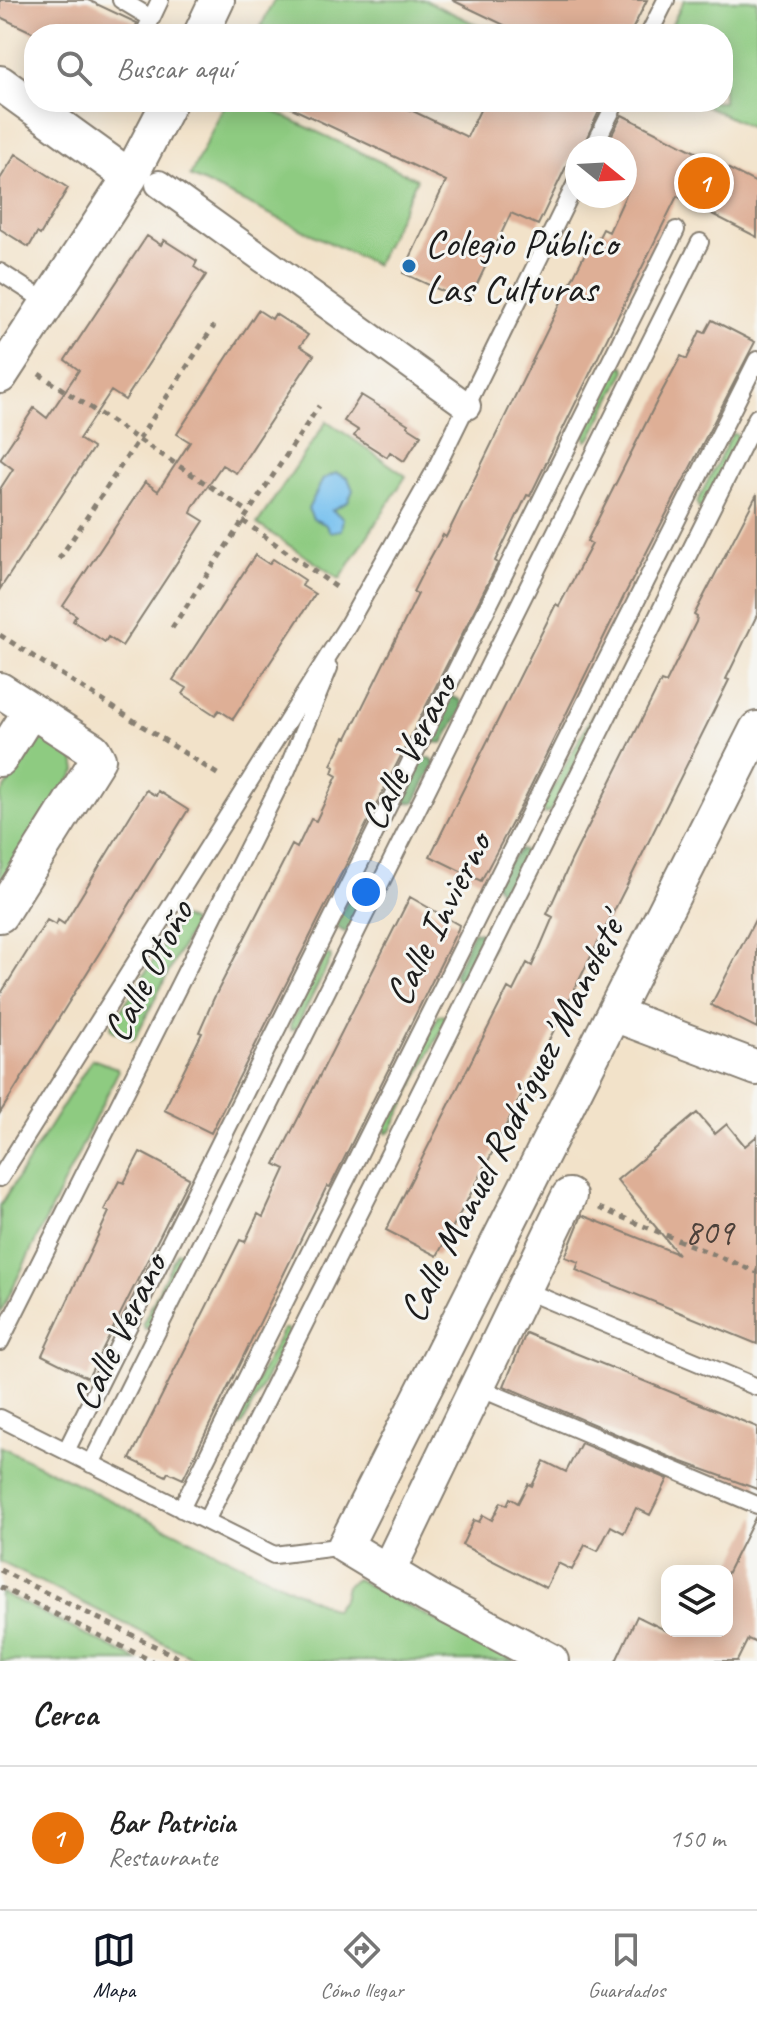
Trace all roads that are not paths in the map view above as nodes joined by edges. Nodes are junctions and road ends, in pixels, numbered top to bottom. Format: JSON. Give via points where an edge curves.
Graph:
{"nodes":[{"id":1,"x":121,"y":0,"type":"edge"},
{"id":2,"x":160,"y":0,"type":"edge"},
{"id":3,"x":217,"y":0,"type":"edge"},
{"id":4,"x":666,"y":0,"type":"edge"},
{"id":5,"x":151,"y":18,"type":"junction"},
{"id":6,"x":148,"y":24,"type":"edge"},
{"id":7,"x":206,"y":24,"type":"edge"},
{"id":8,"x":654,"y":24,"type":"edge"},
{"id":9,"x":0,"y":83,"type":"edge"},
{"id":10,"x":24,"y":99,"type":"edge"},
{"id":11,"x":43,"y":112,"type":"edge"},
{"id":12,"x":166,"y":112,"type":"edge"},
{"id":13,"x":611,"y":112,"type":"edge"},
{"id":14,"x":599,"y":136,"type":"edge"},
{"id":15,"x":145,"y":180,"type":"junction"},
{"id":16,"x":565,"y":206,"type":"edge"},
{"id":17,"x":676,"y":230,"type":"dead end"},
{"id":18,"x":700,"y":242,"type":"dead end"},
{"id":19,"x":0,"y":272,"type":"edge"},
{"id":20,"x":48,"y":303,"type":"junction"},
{"id":21,"x":757,"y":360,"type":"edge"},
{"id":22,"x":6,"y":366,"type":"edge"},
{"id":23,"x":467,"y":406,"type":"junction"},
{"id":24,"x":757,"y":417,"type":"edge"},
{"id":25,"x":347,"y":626,"type":"junction"},
{"id":26,"x":0,"y":690,"type":"edge"},
{"id":27,"x":31,"y":710,"type":"junction"},
{"id":28,"x":757,"y":729,"type":"edge"},
{"id":29,"x":0,"y":759,"type":"edge"},
{"id":30,"x":0,"y":915,"type":"edge"},
{"id":31,"x":614,"y":1014,"type":"junction"},
{"id":32,"x":757,"y":1068,"type":"edge"},
{"id":33,"x":0,"y":1178,"type":"edge"},
{"id":34,"x":569,"y":1196,"type":"road end"},
{"id":35,"x":524,"y":1290,"type":"junction"},
{"id":36,"x":0,"y":1342,"type":"edge"},
{"id":37,"x":477,"y":1387,"type":"junction"},
{"id":38,"x":757,"y":1387,"type":"edge"},
{"id":39,"x":0,"y":1418,"type":"edge"},
{"id":40,"x":66,"y":1451,"type":"junction"},
{"id":41,"x":91,"y":1464,"type":"junction"},
{"id":42,"x":757,"y":1505,"type":"edge"},
{"id":43,"x":181,"y":1509,"type":"junction"},
{"id":44,"x":206,"y":1521,"type":"junction"},
{"id":45,"x":345,"y":1546,"type":"junction"},
{"id":46,"x":388,"y":1571,"type":"junction"},
{"id":47,"x":551,"y":1661,"type":"edge"}],
"edges":[{"from":1,"to":5,"type":"lane"},
{"from":2,"to":5,"type":"lane"},
{"from":3,"to":7,"type":"street"},
{"from":4,"to":8,"type":"lane"},
{"from":5,"to":6,"type":"lane"},
{"from":9,"to":10,"type":"street"},
{"from":11,"to":15,"type":"street"},
{"from":12,"to":15,"type":"street"},
{"from":13,"to":14,"type":"lane"},
{"from":15,"to":20,"type":"street"},
{"from":15,"to":23,"type":"street"},
{"from":16,"to":23,"type":"lane","name":"Calle Otoño"},
{"from":17,"to":40,"type":"lane","name":"Calle Verano"},
{"from":18,"to":41,"type":"lane","name":"Calle Verano"},
{"from":19,"to":20,"type":"lane"},
{"from":20,"to":22,"type":"street"},
{"from":21,"to":43,"type":"lane","name":"Calle Invierno"},
{"from":23,"to":25,"type":"lane","name":"Calle Otoño"},
{"from":24,"to":44,"type":"lane","name":"Calle Invierno"},
{"from":25,"to":33,"type":"lane","name":"Calle Otoño"},
{"from":25,"to":36,"type":"lane","name":"Calle Otoño","via":[[287,770]]},
{"from":26,"to":27,"type":"street"},
{"from":27,"to":29,"type":"street"},
{"from":27,"to":30,"type":"street","via":[[93,750],[98,759]]},
{"from":28,"to":31,"type":"street","name":"Calle Manuel Rodríguez 'Manolete'"},
{"from":31,"to":32,"type":"street"},
{"from":31,"to":45,"type":"street","name":"Calle Manuel Rodríguez 'Manolete'"},
{"from":34,"to":35,"type":"street"},
{"from":35,"to":37,"type":"street"},
{"from":35,"to":38,"type":"lane"},
{"from":37,"to":42,"type":"lane"},
{"from":37,"to":46,"type":"street"},
{"from":39,"to":40,"type":"lane"},
{"from":40,"to":41,"type":"lane"},
{"from":41,"to":43,"type":"lane"},
{"from":43,"to":44,"type":"lane"},
{"from":44,"to":45,"type":"lane","via":[[274,1555]]},
{"from":45,"to":46,"type":"street"},
{"from":46,"to":47,"type":"street"}]}
